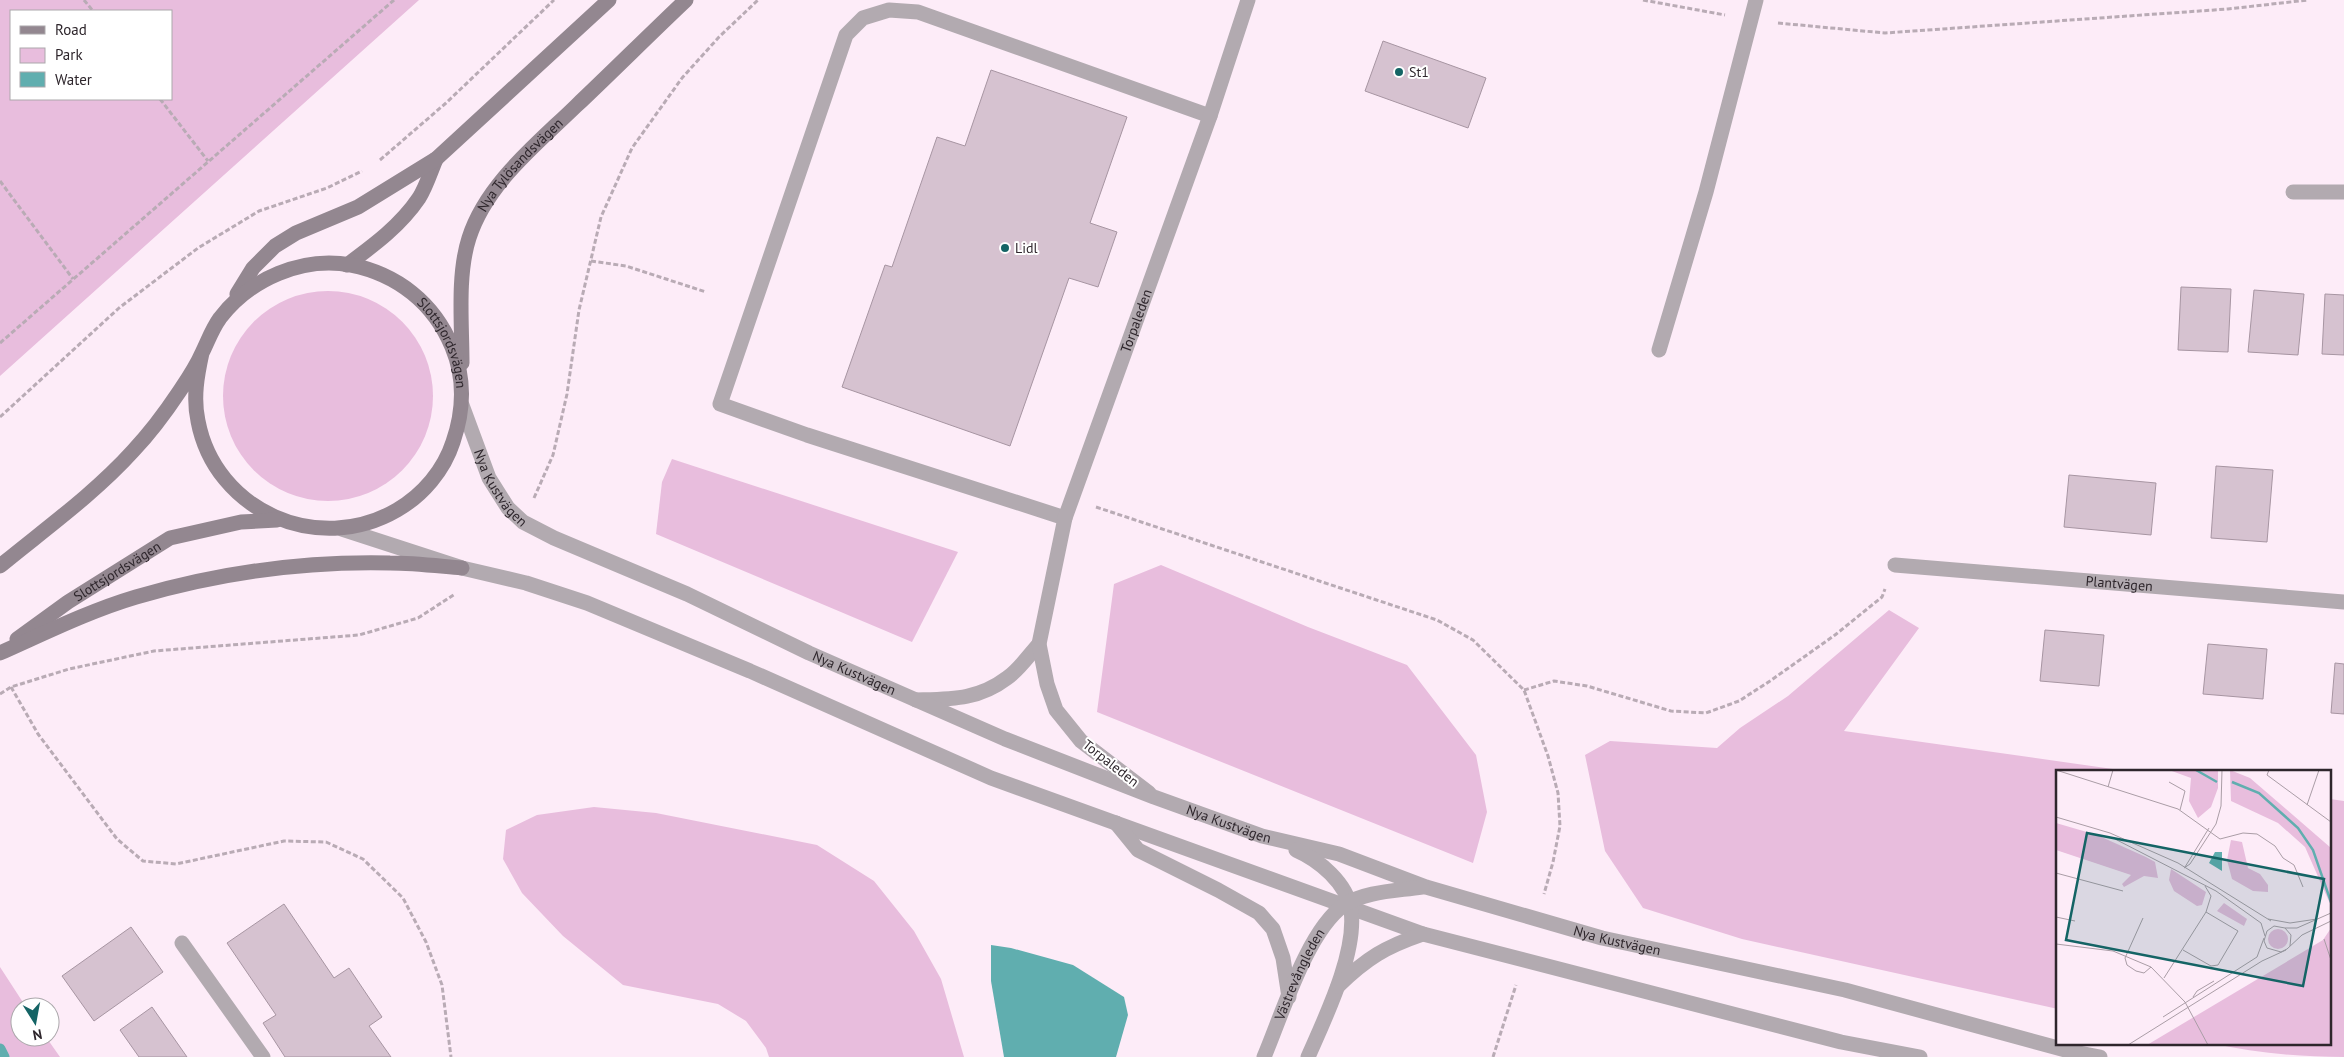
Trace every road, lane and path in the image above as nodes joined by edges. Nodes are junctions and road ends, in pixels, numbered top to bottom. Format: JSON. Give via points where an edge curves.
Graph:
{"nodes":[{"id":1,"x":394,"y":0,"type":"edge"},
{"id":2,"x":554,"y":0,"type":"edge"},
{"id":3,"x":609,"y":0,"type":"edge"},
{"id":4,"x":686,"y":0,"type":"edge"},
{"id":5,"x":758,"y":0,"type":"edge"},
{"id":6,"x":1248,"y":0,"type":"edge"},
{"id":7,"x":1643,"y":0,"type":"edge"},
{"id":8,"x":1756,"y":0,"type":"edge"},
{"id":9,"x":2308,"y":0,"type":"edge"},
{"id":10,"x":1752,"y":21,"type":"junction"},
{"id":11,"x":161,"y":100,"type":"edge"},
{"id":12,"x":1210,"y":116,"type":"junction"},
{"id":13,"x":436,"y":159,"type":"junction"},
{"id":14,"x":208,"y":161,"type":"junction"},
{"id":15,"x":374,"y":166,"type":"dead end"},
{"id":16,"x":366,"y":169,"type":"dead end"},
{"id":17,"x":0,"y":182,"type":"edge"},
{"id":18,"x":2293,"y":192,"type":"dead end"},
{"id":19,"x":2344,"y":192,"type":"edge"},
{"id":20,"x":590,"y":261,"type":"junction"},
{"id":21,"x":348,"y":264,"type":"junction"},
{"id":22,"x":73,"y":279,"type":"junction"},
{"id":23,"x":706,"y":292,"type":"dead end"},
{"id":24,"x":229,"y":308,"type":"junction"},
{"id":25,"x":0,"y":343,"type":"edge"},
{"id":26,"x":1659,"y":350,"type":"dead end"},
{"id":27,"x":202,"y":353,"type":"junction"},
{"id":28,"x":461,"y":382,"type":"junction"},
{"id":29,"x":462,"y":405,"type":"junction"},
{"id":30,"x":0,"y":417,"type":"edge"},
{"id":31,"x":534,"y":498,"type":"dead end"},
{"id":32,"x":1071,"y":499,"type":"junction"},
{"id":33,"x":1065,"y":518,"type":"junction"},
{"id":34,"x":279,"y":520,"type":"junction"},
{"id":35,"x":342,"y":529,"type":"junction"},
{"id":36,"x":1895,"y":565,"type":"joint"},
{"id":37,"x":0,"y":566,"type":"edge"},
{"id":38,"x":462,"y":568,"type":"junction"},
{"id":39,"x":456,"y":593,"type":"dead end"},
{"id":40,"x":2344,"y":602,"type":"edge"},
{"id":41,"x":1039,"y":644,"type":"junction"},
{"id":42,"x":0,"y":652,"type":"edge"},
{"id":43,"x":11,"y":687,"type":"junction"},
{"id":44,"x":1524,"y":690,"type":"junction"},
{"id":45,"x":0,"y":694,"type":"edge"},
{"id":46,"x":916,"y":700,"type":"junction"},
{"id":47,"x":1154,"y":797,"type":"junction"},
{"id":48,"x":1115,"y":822,"type":"junction"},
{"id":49,"x":1262,"y":836,"type":"junction"},
{"id":50,"x":1426,"y":887,"type":"junction"},
{"id":51,"x":1543,"y":896,"type":"dead end"},
{"id":52,"x":1348,"y":906,"type":"junction"},
{"id":53,"x":1423,"y":934,"type":"junction"},
{"id":54,"x":182,"y":943,"type":"dead end"},
{"id":55,"x":1517,"y":982,"type":"dead end"},
{"id":56,"x":1337,"y":987,"type":"junction"},
{"id":57,"x":1289,"y":997,"type":"junction"},
{"id":58,"x":263,"y":1057,"type":"edge"},
{"id":59,"x":451,"y":1057,"type":"edge"},
{"id":60,"x":1264,"y":1057,"type":"edge"},
{"id":61,"x":1308,"y":1057,"type":"edge"},
{"id":62,"x":1493,"y":1057,"type":"edge"},
{"id":63,"x":1920,"y":1057,"type":"edge"},
{"id":64,"x":2100,"y":1057,"type":"edge"}],
"edges":[{"from":1,"to":14,"type":"path"},
{"from":2,"to":15,"type":"path"},
{"from":3,"to":13,"type":"main road"},
{"from":4,"to":28,"type":"main road","name":"Nya Tylösandsvägen","via":[[526,155],[494,191],[478,216],[463,267]]},
{"from":5,"to":20,"type":"path","via":[[682,78],[632,148],[601,217]]},
{"from":6,"to":12,"type":"street","name":"Torpaleden"},
{"from":7,"to":10,"type":"path"},
{"from":8,"to":10,"type":"street"},
{"from":9,"to":10,"type":"path","via":[[2228,9],[1885,33]]},
{"from":10,"to":26,"type":"street"},
{"from":11,"to":14,"type":"path"},
{"from":12,"to":32,"type":"street","name":"Torpaleden"},
{"from":12,"to":33,"type":"street","via":[[918,12],[889,10],[863,18],[846,35],[720,404]]},
{"from":13,"to":21,"type":"main road","via":[[420,197],[404,217],[387,236]]},
{"from":13,"to":24,"type":"main road","via":[[358,207],[296,233],[276,246],[253,268]]},
{"from":14,"to":22,"type":"path"},
{"from":16,"to":30,"type":"path","via":[[327,188],[259,211],[198,248],[119,308]]},
{"from":17,"to":22,"type":"path"},
{"from":18,"to":19,"type":"street"},
{"from":20,"to":23,"type":"path","via":[[626,266]]},
{"from":20,"to":31,"type":"path","via":[[553,455]]},
{"from":21,"to":24,"type":"main road","name":"Slottsjordsvägen","via":[[321,263],[270,276]]},
{"from":21,"to":28,"type":"main road","name":"Slottsjordsvägen","via":[[395,280],[416,295],[447,334]]},
{"from":22,"to":25,"type":"path"},
{"from":24,"to":27,"type":"main road","name":"Slottsjordsvägen"},
{"from":27,"to":34,"type":"main road","name":"Slottsjordsvägen","via":[[197,375],[197,412],[203,441],[212,462],[241,496]]},
{"from":27,"to":37,"type":"main road","name":"Slottsjordsvägen","via":[[174,400],[132,452],[102,482]]},
{"from":28,"to":29,"type":"main road","name":"Slottsjordsvägen"},
{"from":29,"to":35,"type":"main road","name":"Slottsjordsvägen","via":[[451,449],[425,488],[387,516]]},
{"from":29,"to":46,"type":"street","name":"Nya Kustvägen","via":[[489,478],[508,508],[523,522]]},
{"from":32,"to":33,"type":"street","name":"Torpaleden"},
{"from":32,"to":44,"type":"path","via":[[1437,620],[1472,640]]},
{"from":33,"to":41,"type":"street","name":"Torpaleden"},
{"from":34,"to":35,"type":"main road","name":"Slottsjordsvägen","via":[[321,529]]},
{"from":34,"to":42,"type":"main road","name":"Slottsjordsvägen","via":[[240,522],[170,538],[68,602]]},
{"from":35,"to":38,"type":"street"},
{"from":36,"to":40,"type":"street","name":"Plantvägen"},
{"from":36,"to":44,"type":"path","via":[[1882,597],[1770,681],[1720,709],[1706,713],[1671,711],[1587,686],[1554,681]]},
{"from":38,"to":42,"type":"main road","via":[[347,563],[242,574],[136,597]]},
{"from":38,"to":48,"type":"street","via":[[526,583],[587,603],[991,778]]},
{"from":39,"to":43,"type":"path","via":[[418,618],[359,635],[154,651],[69,669]]},
{"from":41,"to":46,"type":"street","name":"Torpaleden","via":[[1009,678],[985,692],[962,699]]},
{"from":41,"to":47,"type":"street","name":"Torpaleden","via":[[1056,710],[1081,741]]},
{"from":43,"to":45,"type":"path"},
{"from":43,"to":59,"type":"path","via":[[38,734],[117,839],[143,861],[176,864],[284,841],[326,842],[363,859],[403,898],[426,942],[442,985]]},
{"from":44,"to":51,"type":"path","via":[[1558,793],[1560,826]]},
{"from":46,"to":47,"type":"street","name":"Nya Kustvägen","via":[[1005,739]]},
{"from":47,"to":49,"type":"street","name":"Nya Kustvägen"},
{"from":48,"to":52,"type":"street"},
{"from":48,"to":57,"type":"street","via":[[1138,850],[1259,913],[1273,929],[1283,958]]},
{"from":49,"to":50,"type":"street","name":"Nya Kustvägen","via":[[1339,854]]},
{"from":49,"to":52,"type":"street","via":[[1308,855],[1323,865],[1345,894]]},
{"from":50,"to":52,"type":"street","name":"Västrevångleden","via":[[1374,894]]},
{"from":50,"to":64,"type":"street","name":"Nya Kustvägen","via":[[1602,938],[1845,990]]},
{"from":52,"to":53,"type":"street"},
{"from":52,"to":56,"type":"street","name":"Västrevångleden","via":[[1350,936]]},
{"from":52,"to":57,"type":"street","name":"Västrevångleden","via":[[1327,920],[1309,947]]},
{"from":53,"to":56,"type":"street","via":[[1394,943],[1363,962]]},
{"from":53,"to":63,"type":"street","via":[[1831,1040]]},
{"from":54,"to":58,"type":"street"},
{"from":55,"to":62,"type":"path"},
{"from":56,"to":61,"type":"street","name":"Västrevångleden"},
{"from":57,"to":60,"type":"street","name":"Västrevångleden"}]}
